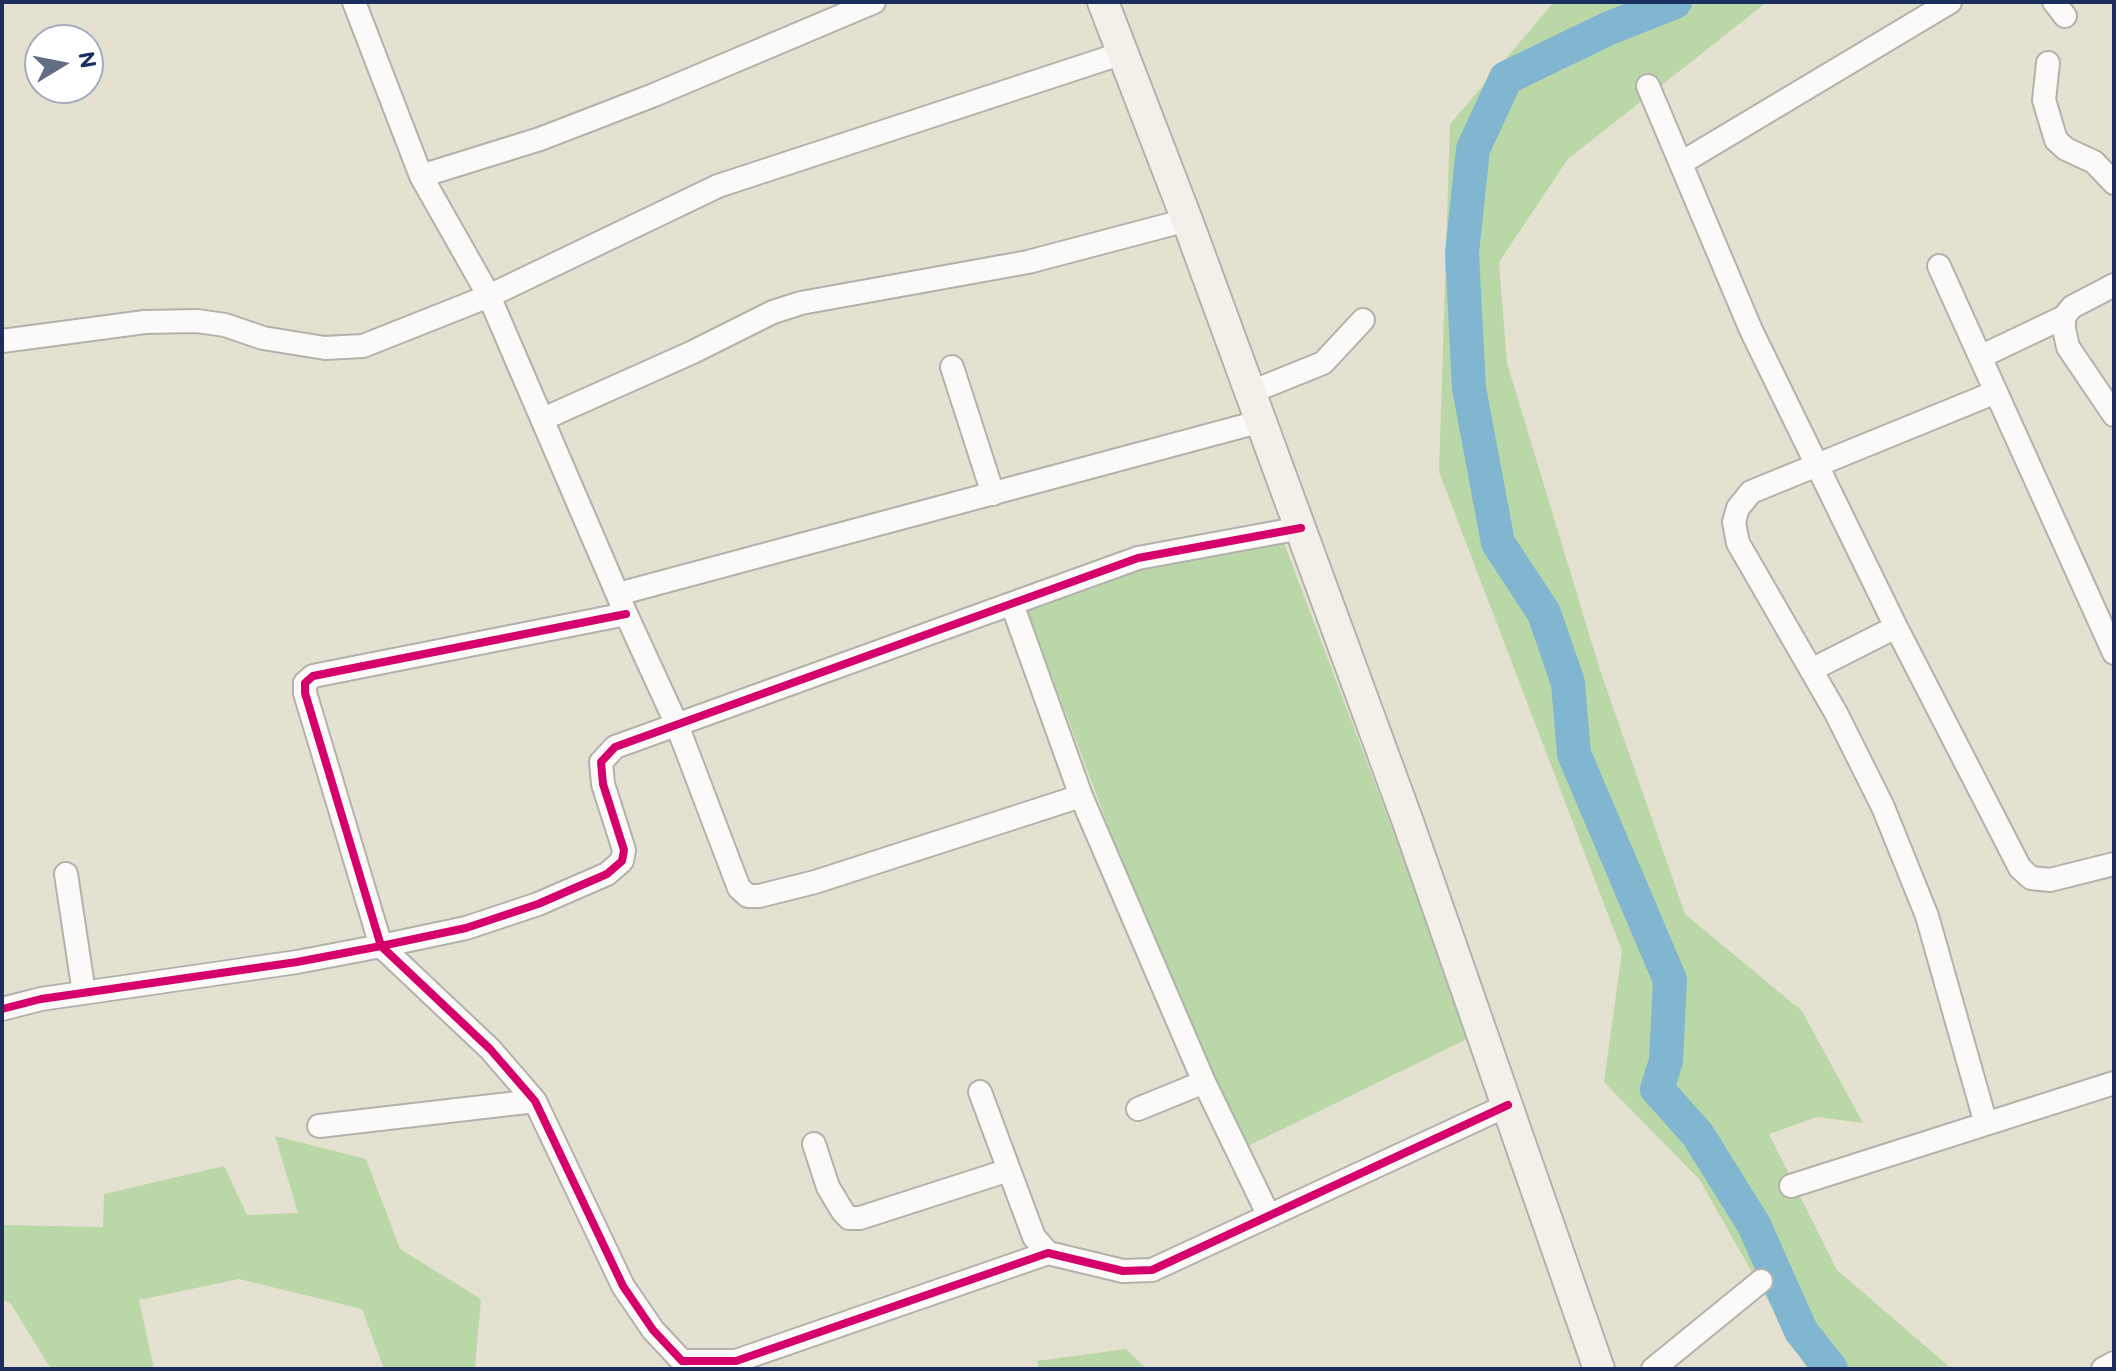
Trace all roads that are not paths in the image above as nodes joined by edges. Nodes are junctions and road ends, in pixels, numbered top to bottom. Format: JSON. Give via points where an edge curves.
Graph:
{"nodes":[{"id":1,"x":354,"y":2,"type":"edge"},
{"id":2,"x":874,"y":2,"type":"edge"},
{"id":3,"x":1103,"y":2,"type":"edge"},
{"id":4,"x":1950,"y":2,"type":"edge"},
{"id":5,"x":1123,"y":53,"type":"junction"},
{"id":6,"x":2048,"y":63,"type":"dead end"},
{"id":7,"x":1648,"y":86,"type":"dead end"},
{"id":8,"x":1681,"y":163,"type":"junction"},
{"id":9,"x":421,"y":176,"type":"junction"},
{"id":10,"x":2114,"y":183,"type":"edge"},
{"id":11,"x":1187,"y":220,"type":"junction"},
{"id":12,"x":1939,"y":266,"type":"dead end"},
{"id":13,"x":2114,"y":285,"type":"edge"},
{"id":14,"x":489,"y":296,"type":"junction"},
{"id":15,"x":2064,"y":317,"type":"junction"},
{"id":16,"x":1363,"y":320,"type":"dead end"},
{"id":17,"x":2,"y":341,"type":"edge"},
{"id":18,"x":1980,"y":357,"type":"junction"},
{"id":19,"x":952,"y":367,"type":"dead end"},
{"id":20,"x":1251,"y":392,"type":"junction"},
{"id":21,"x":1996,"y":392,"type":"junction"},
{"id":22,"x":2114,"y":415,"type":"edge"},
{"id":23,"x":543,"y":419,"type":"junction"},
{"id":24,"x":1262,"y":421,"type":"junction"},
{"id":25,"x":1816,"y":465,"type":"junction"},
{"id":26,"x":993,"y":494,"type":"junction"},
{"id":27,"x":1301,"y":528,"type":"junction"},
{"id":28,"x":622,"y":604,"type":"junction"},
{"id":29,"x":1012,"y":604,"type":"junction"},
{"id":30,"x":1896,"y":627,"type":"junction"},
{"id":31,"x":2114,"y":653,"type":"edge"},
{"id":32,"x":1811,"y":670,"type":"junction"},
{"id":33,"x":677,"y":725,"type":"junction"},
{"id":34,"x":1081,"y":796,"type":"junction"},
{"id":35,"x":2114,"y":864,"type":"edge"},
{"id":36,"x":66,"y":874,"type":"dead end"},
{"id":37,"x":381,"y":946,"type":"junction"},
{"id":38,"x":84,"y":993,"type":"junction"},
{"id":39,"x":2,"y":1009,"type":"edge"},
{"id":40,"x":1204,"y":1082,"type":"junction"},
{"id":41,"x":2114,"y":1083,"type":"edge"},
{"id":42,"x":980,"y":1092,"type":"dead end"},
{"id":43,"x":535,"y":1101,"type":"junction"},
{"id":44,"x":1508,"y":1105,"type":"junction"},
{"id":45,"x":1138,"y":1109,"type":"dead end"},
{"id":46,"x":1986,"y":1124,"type":"junction"},
{"id":47,"x":319,"y":1126,"type":"dead end"},
{"id":48,"x":814,"y":1144,"type":"dead end"},
{"id":49,"x":1009,"y":1170,"type":"junction"},
{"id":50,"x":1791,"y":1186,"type":"dead end"},
{"id":51,"x":1269,"y":1216,"type":"junction"},
{"id":52,"x":1048,"y":1253,"type":"junction"},
{"id":53,"x":1761,"y":1281,"type":"dead end"},
{"id":54,"x":2114,"y":1363,"type":"edge"},
{"id":55,"x":1599,"y":1369,"type":"edge"},
{"id":56,"x":1653,"y":1369,"type":"edge"},
{"id":57,"x":2103,"y":1369,"type":"edge"}],
"edges":[{"from":1,"to":9,"type":"street"},
{"from":2,"to":9,"type":"street","via":[[540,139]]},
{"from":3,"to":5,"type":"street"},
{"from":4,"to":8,"type":"street"},
{"from":5,"to":11,"type":"street"},
{"from":5,"to":14,"type":"street","via":[[718,186]]},
{"from":6,"to":10,"type":"street","via":[[2044,100],[2056,140],[2094,162]]},
{"from":7,"to":8,"type":"street"},
{"from":8,"to":25,"type":"street","via":[[1751,330]]},
{"from":9,"to":14,"type":"street"},
{"from":11,"to":20,"type":"street"},
{"from":11,"to":23,"type":"street","via":[[1028,262],[801,303]]},
{"from":12,"to":18,"type":"street"},
{"from":13,"to":15,"type":"street","via":[[2072,307]]},
{"from":14,"to":17,"type":"street","via":[[363,346],[325,348],[197,321],[145,322]]},
{"from":14,"to":23,"type":"street"},
{"from":15,"to":18,"type":"street"},
{"from":15,"to":22,"type":"street","via":[[2068,347]]},
{"from":16,"to":20,"type":"street","via":[[1323,363]]},
{"from":18,"to":21,"type":"street"},
{"from":19,"to":26,"type":"street"},
{"from":20,"to":24,"type":"street"},
{"from":21,"to":25,"type":"street"},
{"from":21,"to":31,"type":"street"},
{"from":23,"to":28,"type":"street"},
{"from":24,"to":26,"type":"street"},
{"from":24,"to":27,"type":"street"},
{"from":25,"to":30,"type":"street"},
{"from":25,"to":32,"type":"street","via":[[1751,492],[1734,522],[1738,543]]},
{"from":26,"to":28,"type":"street"},
{"from":27,"to":29,"type":"street","via":[[1138,558]]},
{"from":27,"to":44,"type":"street"},
{"from":28,"to":33,"type":"street"},
{"from":28,"to":37,"type":"street","via":[[313,676],[305,683]]},
{"from":29,"to":33,"type":"street"},
{"from":29,"to":34,"type":"street"},
{"from":30,"to":32,"type":"street"},
{"from":30,"to":35,"type":"street","via":[[2020,868],[2031,878],[2050,880]]},
{"from":32,"to":46,"type":"street","via":[[1883,807],[1927,916]]},
{"from":33,"to":34,"type":"street","via":[[739,888],[748,896],[815,882]]},
{"from":33,"to":37,"type":"street","via":[[615,747],[601,762],[624,850],[622,861],[607,874],[466,928]]},
{"from":34,"to":40,"type":"street"},
{"from":36,"to":38,"type":"street"},
{"from":37,"to":38,"type":"street"},
{"from":37,"to":43,"type":"street","via":[[490,1049]]},
{"from":38,"to":39,"type":"street"},
{"from":40,"to":45,"type":"street"},
{"from":40,"to":51,"type":"street"},
{"from":41,"to":46,"type":"street"},
{"from":42,"to":49,"type":"street"},
{"from":43,"to":47,"type":"street"},
{"from":43,"to":52,"type":"street","via":[[623,1286],[682,1361],[736,1361]]},
{"from":44,"to":51,"type":"street"},
{"from":44,"to":55,"type":"street"},
{"from":46,"to":50,"type":"street"},
{"from":48,"to":49,"type":"street","via":[[828,1187],[849,1218]]},
{"from":49,"to":52,"type":"street","via":[[1034,1237]]},
{"from":51,"to":52,"type":"street","via":[[1152,1270],[1123,1271]]},
{"from":53,"to":56,"type":"street"},
{"from":54,"to":57,"type":"street"}]}
